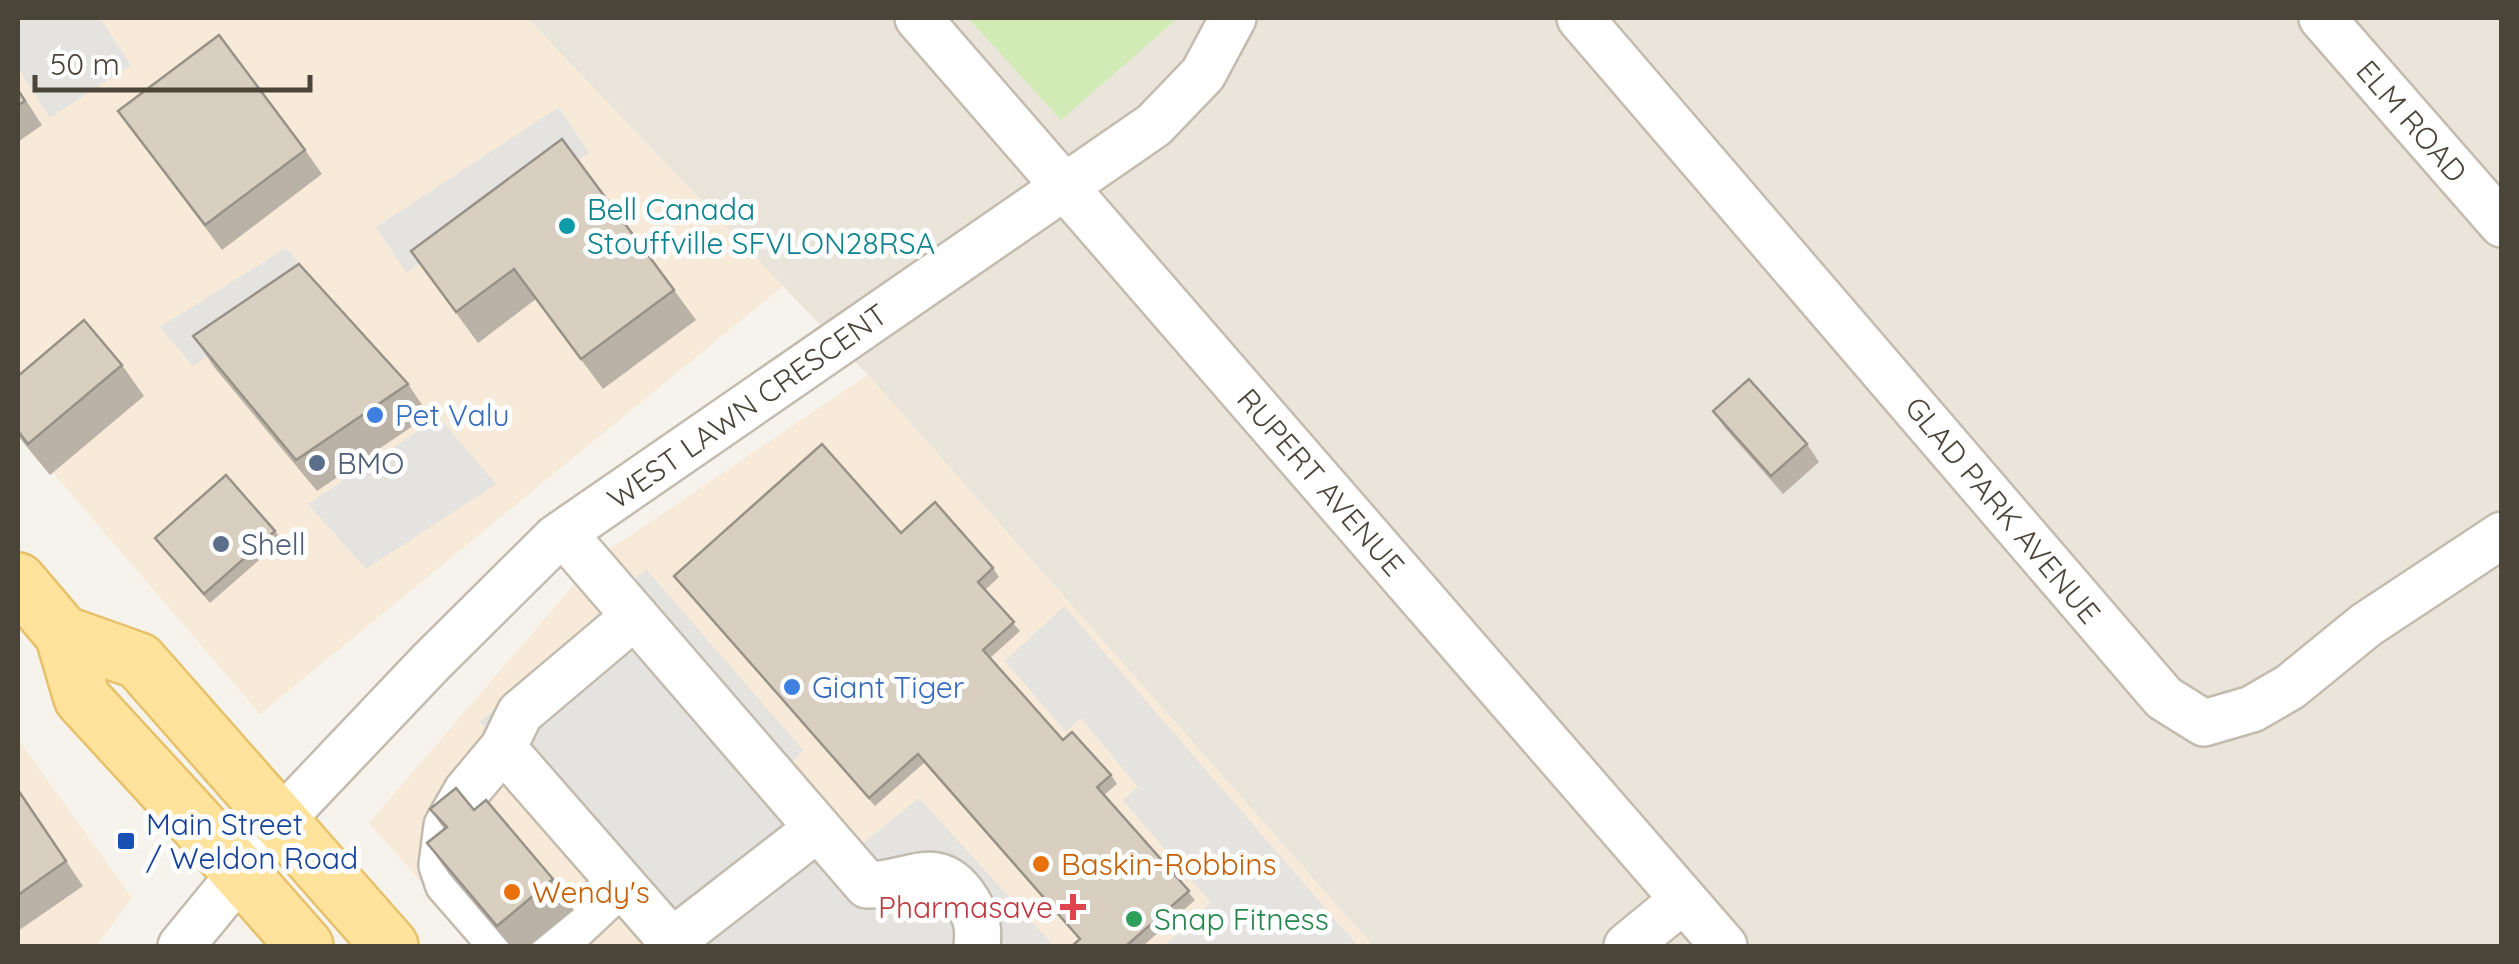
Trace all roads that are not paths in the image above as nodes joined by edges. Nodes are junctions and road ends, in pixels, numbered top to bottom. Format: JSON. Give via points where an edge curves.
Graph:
{"nodes":[{"id":1,"x":918,"y":18,"type":"edge"},
{"id":2,"x":1232,"y":18,"type":"edge"},
{"id":3,"x":1580,"y":18,"type":"edge"},
{"id":4,"x":2322,"y":18,"type":"edge"},
{"id":5,"x":1065,"y":186,"type":"junction"},
{"id":6,"x":2502,"y":224,"type":"edge"},
{"id":7,"x":563,"y":533,"type":"junction"},
{"id":8,"x":2502,"y":535,"type":"edge"},
{"id":9,"x":18,"y":581,"type":"edge"},
{"id":10,"x":635,"y":616,"type":"junction"},
{"id":11,"x":63,"y":634,"type":"junction"},
{"id":12,"x":503,"y":748,"type":"junction"},
{"id":13,"x":280,"y":821,"type":"junction"},
{"id":14,"x":818,"y":828,"type":"junction"},
{"id":15,"x":240,"y":874,"type":"junction"},
{"id":16,"x":619,"y":884,"type":"junction"},
{"id":17,"x":1683,"y":900,"type":"junction"},
{"id":18,"x":671,"y":945,"type":"edge"},
{"id":19,"x":181,"y":946,"type":"edge"},
{"id":20,"x":306,"y":946,"type":"edge"},
{"id":21,"x":390,"y":946,"type":"edge"},
{"id":22,"x":503,"y":946,"type":"edge"},
{"id":23,"x":553,"y":946,"type":"edge"},
{"id":24,"x":978,"y":946,"type":"edge"},
{"id":25,"x":1626,"y":946,"type":"edge"},
{"id":26,"x":1724,"y":946,"type":"edge"}],
"edges":[{"from":1,"to":5,"type":"street","name":"RUPERT AVENUE"},
{"from":2,"to":5,"type":"street","name":"WEST LAWN CRESCENT","via":[[1203,74],[1154,125]]},
{"from":3,"to":8,"type":"street","name":"GLAD PARK AVENUE","via":[[2164,698],[2204,723],[2252,709],[2290,687],[2366,625]]},
{"from":4,"to":6,"type":"street","name":"ELM ROAD"},
{"from":5,"to":7,"type":"street","name":"WEST LAWN CRESCENT"},
{"from":5,"to":17,"type":"street","name":"RUPERT AVENUE"},
{"from":7,"to":10,"type":"street"},
{"from":7,"to":13,"type":"street","name":"WEST LAWN CRESCENT"},
{"from":9,"to":11,"type":"main road"},
{"from":10,"to":12,"type":"street","via":[[520,714]]},
{"from":10,"to":14,"type":"street"},
{"from":11,"to":13,"type":"main road","via":[[139,661]]},
{"from":11,"to":15,"type":"main road","via":[[82,698]]},
{"from":12,"to":16,"type":"street"},
{"from":12,"to":22,"type":"street","via":[[447,826],[442,865],[448,883]]},
{"from":13,"to":15,"type":"street","name":"WEST LAWN CRESCENT"},
{"from":13,"to":21,"type":"main road"},
{"from":14,"to":18,"type":"street"},
{"from":14,"to":24,"type":"street","via":[[867,884],[941,875],[955,885],[980,926]]},
{"from":15,"to":19,"type":"street","name":"WEST LAWN CRESCENT"},
{"from":15,"to":20,"type":"main road"},
{"from":16,"to":18,"type":"street"},
{"from":16,"to":23,"type":"street"},
{"from":17,"to":25,"type":"street"},
{"from":17,"to":26,"type":"street","name":"RUPERT AVENUE"}]}
